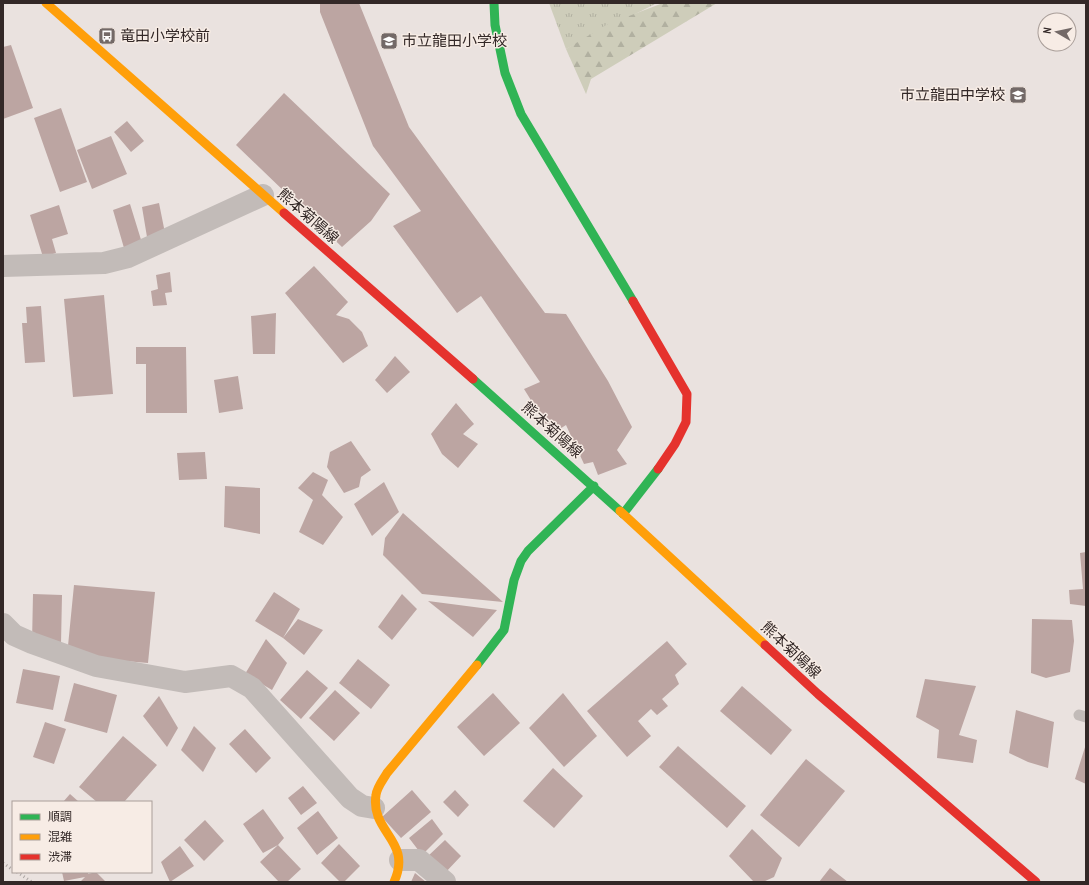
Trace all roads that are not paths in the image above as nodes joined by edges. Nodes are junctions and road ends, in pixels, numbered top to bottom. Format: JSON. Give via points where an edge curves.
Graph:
{"nodes":[{"id":1,"x":46,"y":3,"type":"edge"},
{"id":2,"x":494,"y":3,"type":"edge"},
{"id":3,"x":263,"y":195,"type":"junction"},
{"id":4,"x":3,"y":266,"type":"edge"},
{"id":5,"x":594,"y":486,"type":"junction"},
{"id":6,"x":623,"y":514,"type":"junction"},
{"id":7,"x":3,"y":624,"type":"edge"},
{"id":8,"x":374,"y":808,"type":"junction"},
{"id":9,"x":400,"y":860,"type":"junction"},
{"id":10,"x":394,"y":882,"type":"edge"},
{"id":11,"x":445,"y":882,"type":"edge"},
{"id":12,"x":1036,"y":882,"type":"edge"}],
"edges":[{"from":1,"to":3,"type":"main road","name":"熊本菊陽線"},
{"from":2,"to":6,"type":"main road","via":[[495,25],[505,73],[521,114],[687,394],[686,422],[677,442]]},
{"from":3,"to":4,"type":"street","via":[[116,260],[104,263]]},
{"from":3,"to":5,"type":"main road","name":"熊本菊陽線"},
{"from":5,"to":6,"type":"main road","name":"熊本菊陽線"},
{"from":5,"to":8,"type":"main road","via":[[528,551],[514,580],[506,622],[496,642],[387,773],[376,794]]},
{"from":6,"to":12,"type":"main road","name":"熊本菊陽線","via":[[818,694]]},
{"from":7,"to":8,"type":"street","via":[[14,635],[96,666],[185,682],[231,676],[252,688],[350,798],[362,806]]},
{"from":8,"to":9,"type":"main road","via":[[378,821],[395,846]]},
{"from":9,"to":10,"type":"main road"},
{"from":9,"to":11,"type":"street","via":[[419,860]]}]}
